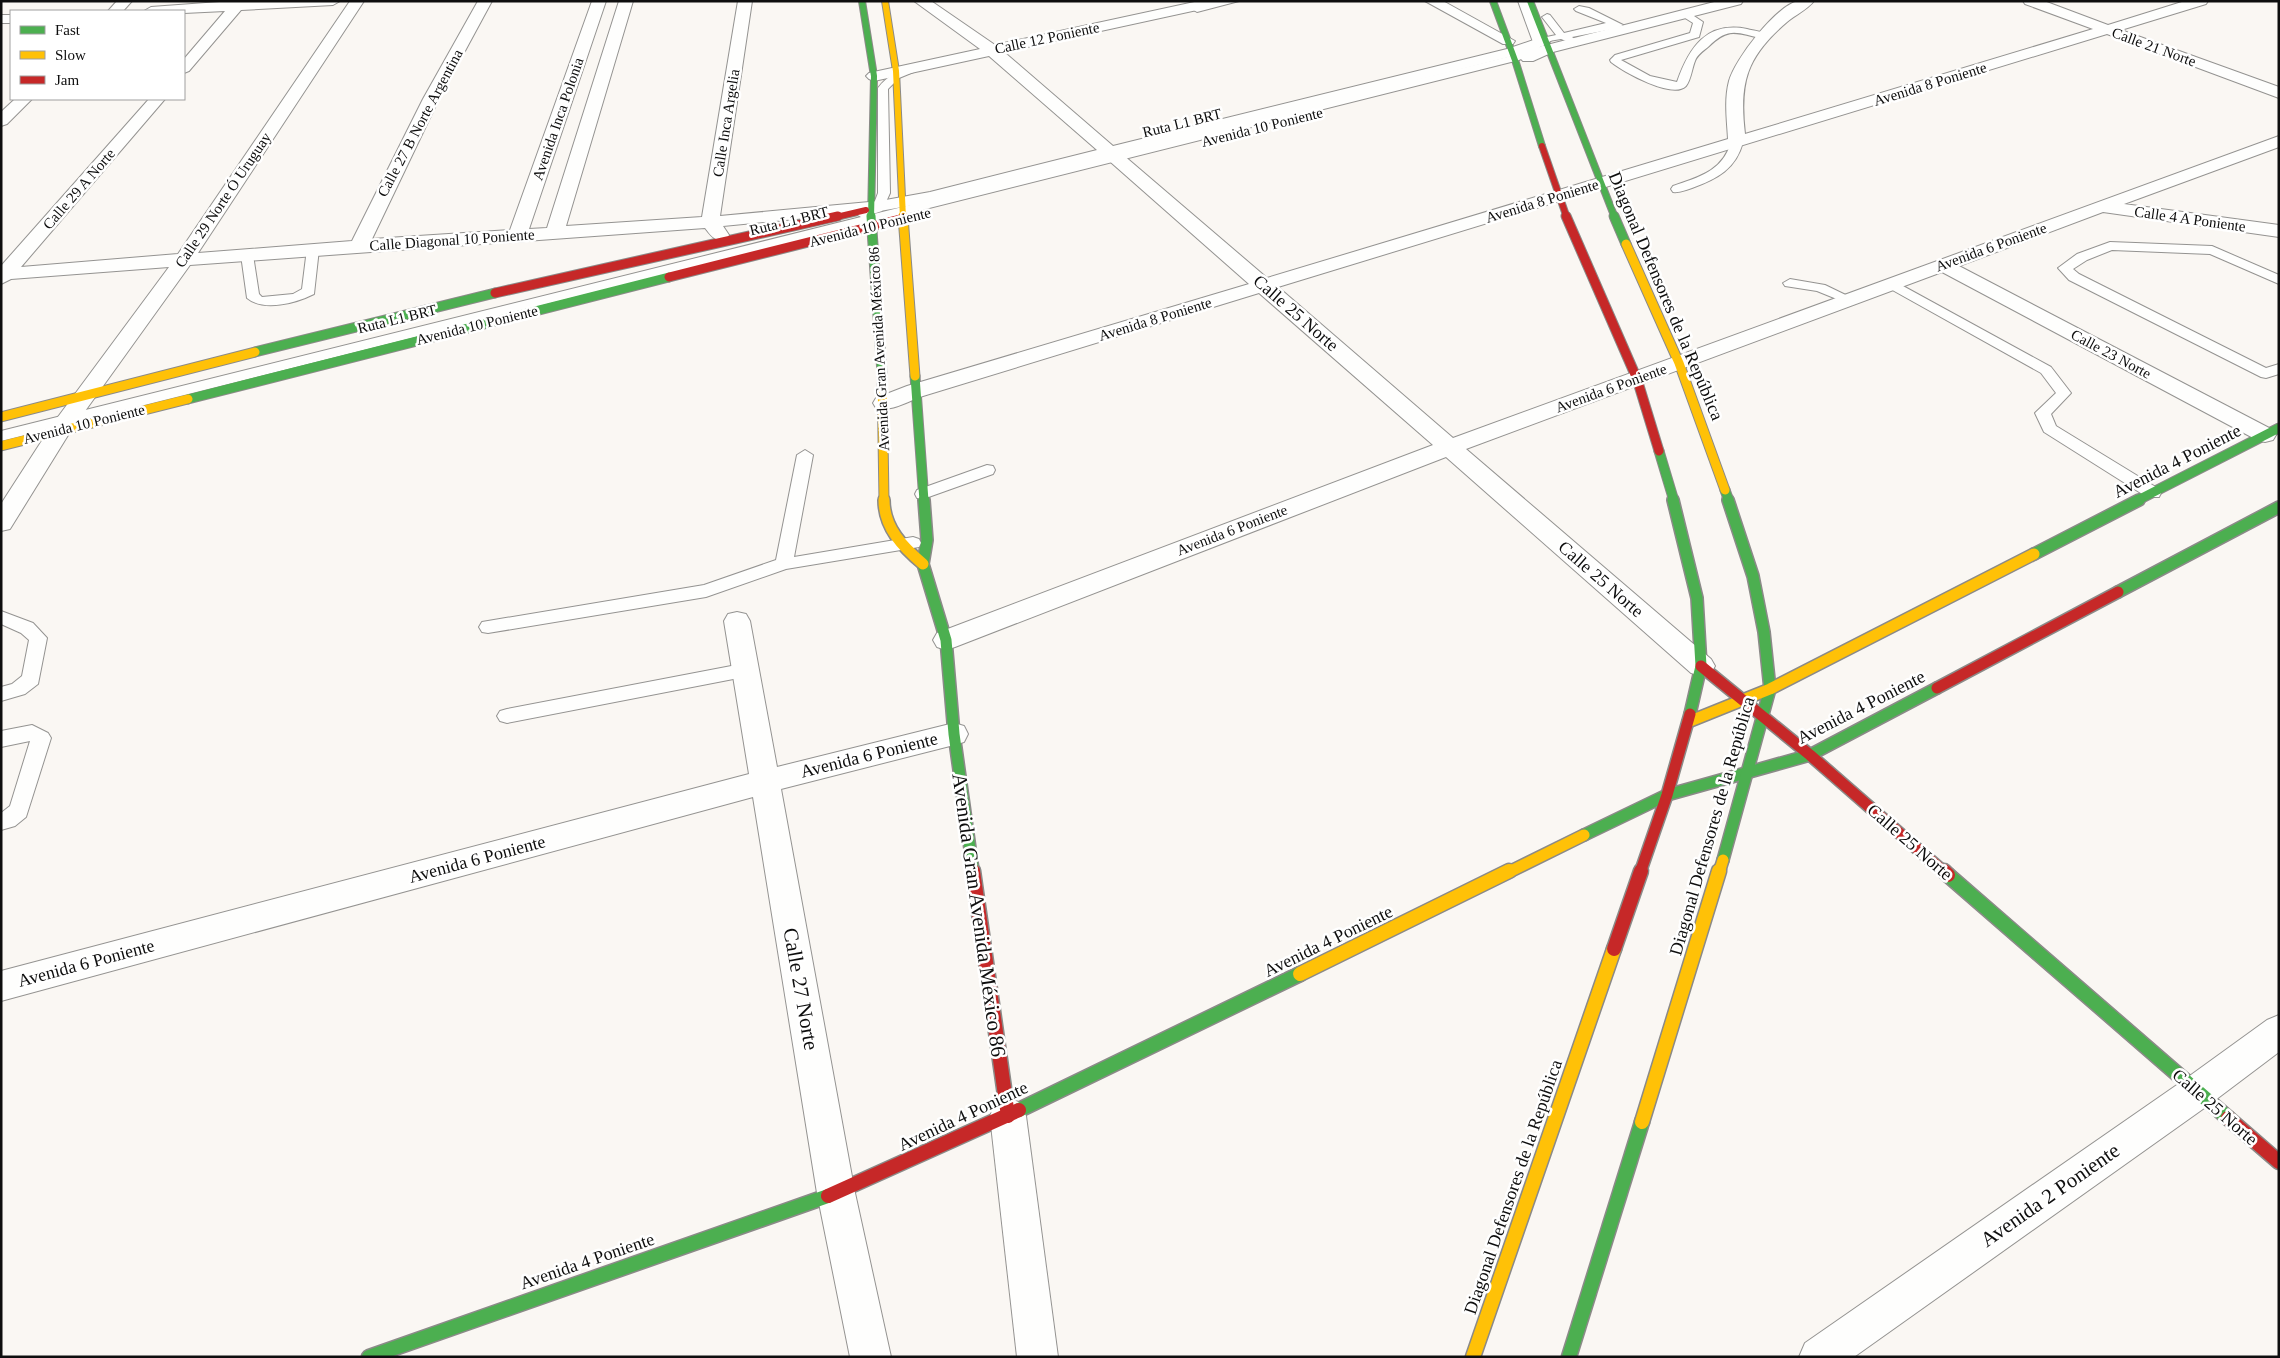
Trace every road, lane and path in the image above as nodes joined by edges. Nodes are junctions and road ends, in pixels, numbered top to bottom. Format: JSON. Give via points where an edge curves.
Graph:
{"nodes":[{"id":1,"x":125,"y":1,"type":"edge"},
{"id":2,"x":333,"y":1,"type":"edge"},
{"id":3,"x":357,"y":1,"type":"edge"},
{"id":4,"x":485,"y":1,"type":"edge"},
{"id":5,"x":599,"y":1,"type":"edge"},
{"id":6,"x":626,"y":1,"type":"edge"},
{"id":7,"x":745,"y":1,"type":"edge"},
{"id":8,"x":862,"y":1,"type":"edge"},
{"id":9,"x":885,"y":1,"type":"edge"},
{"id":10,"x":921,"y":1,"type":"edge"},
{"id":11,"x":1219,"y":1,"type":"edge"},
{"id":12,"x":1234,"y":1,"type":"edge"},
{"id":13,"x":1432,"y":1,"type":"edge"},
{"id":14,"x":1494,"y":1,"type":"edge"},
{"id":15,"x":1522,"y":1,"type":"edge"},
{"id":16,"x":1530,"y":1,"type":"edge"},
{"id":17,"x":1736,"y":1,"type":"edge"},
{"id":18,"x":1807,"y":1,"type":"edge"},
{"id":19,"x":2030,"y":1,"type":"edge"},
{"id":20,"x":2201,"y":1,"type":"edge"},
{"id":21,"x":239,"y":4,"type":"edge"},
{"id":22,"x":1579,"y":9,"type":"dead end"},
{"id":23,"x":116,"y":10,"type":"edge"},
{"id":24,"x":164,"y":10,"type":"edge"},
{"id":25,"x":1558,"y":14,"type":"dead end"},
{"id":26,"x":1688,"y":16,"type":"junction"},
{"id":27,"x":1711,"y":18,"type":"dead end"},
{"id":28,"x":1542,"y":19,"type":"junction"},
{"id":29,"x":1620,"y":26,"type":"junction"},
{"id":30,"x":2107,"y":30,"type":"junction"},
{"id":31,"x":1764,"y":36,"type":"junction"},
{"id":32,"x":1568,"y":39,"type":"junction"},
{"id":33,"x":1544,"y":44,"type":"junction"},
{"id":34,"x":994,"y":51,"type":"junction"},
{"id":35,"x":1513,"y":53,"type":"junction"},
{"id":36,"x":185,"y":67,"type":"edge"},
{"id":37,"x":896,"y":73,"type":"junction"},
{"id":38,"x":874,"y":76,"type":"junction"},
{"id":39,"x":2279,"y":93,"type":"edge"},
{"id":40,"x":23,"y":100,"type":"edge"},
{"id":41,"x":156,"y":100,"type":"edge"},
{"id":42,"x":1,"y":121,"type":"edge"},
{"id":43,"x":2279,"y":141,"type":"edge"},
{"id":44,"x":1737,"y":142,"type":"junction"},
{"id":45,"x":1116,"y":157,"type":"junction"},
{"id":46,"x":1600,"y":184,"type":"junction"},
{"id":47,"x":1677,"y":189,"type":"dead end"},
{"id":48,"x":1558,"y":197,"type":"junction"},
{"id":49,"x":2102,"y":206,"type":"junction"},
{"id":50,"x":903,"y":209,"type":"junction"},
{"id":51,"x":874,"y":212,"type":"junction"},
{"id":52,"x":710,"y":222,"type":"junction"},
{"id":53,"x":2279,"y":231,"type":"edge"},
{"id":54,"x":555,"y":233,"type":"junction"},
{"id":55,"x":517,"y":236,"type":"junction"},
{"id":56,"x":724,"y":240,"type":"junction"},
{"id":57,"x":359,"y":246,"type":"junction"},
{"id":58,"x":313,"y":249,"type":"junction"},
{"id":59,"x":247,"y":255,"type":"junction"},
{"id":60,"x":184,"y":260,"type":"junction"},
{"id":61,"x":1943,"y":265,"type":"junction"},
{"id":62,"x":2,"y":276,"type":"edge"},
{"id":63,"x":2279,"y":280,"type":"edge"},
{"id":64,"x":1790,"y":283,"type":"dead end"},
{"id":65,"x":1892,"y":284,"type":"junction"},
{"id":66,"x":1264,"y":286,"type":"junction"},
{"id":67,"x":1849,"y":300,"type":"junction"},
{"id":68,"x":1679,"y":363,"type":"junction"},
{"id":69,"x":2274,"y":374,"type":"edge"},
{"id":70,"x":1637,"y":379,"type":"junction"},
{"id":71,"x":915,"y":391,"type":"junction"},
{"id":72,"x":884,"y":403,"type":"junction"},
{"id":73,"x":72,"y":413,"type":"junction"},
{"id":74,"x":1,"y":416,"type":"edge"},
{"id":75,"x":1,"y":425,"type":"edge"},
{"id":76,"x":2274,"y":435,"type":"edge"},
{"id":77,"x":1,"y":436,"type":"edge"},
{"id":78,"x":1,"y":446,"type":"edge"},
{"id":79,"x":1450,"y":447,"type":"junction"},
{"id":80,"x":805,"y":454,"type":"dead end"},
{"id":81,"x":987,"y":470,"type":"dead end"},
{"id":82,"x":2153,"y":493,"type":"junction"},
{"id":83,"x":922,"y":494,"type":"junction"},
{"id":84,"x":2279,"y":507,"type":"edge"},
{"id":85,"x":1,"y":523,"type":"edge"},
{"id":86,"x":926,"y":540,"type":"junction"},
{"id":87,"x":901,"y":546,"type":"junction"},
{"id":88,"x":784,"y":564,"type":"junction"},
{"id":89,"x":923,"y":564,"type":"junction"},
{"id":90,"x":1,"y":617,"type":"edge"},
{"id":91,"x":737,"y":621,"type":"dead end"},
{"id":92,"x":488,"y":627,"type":"dead end"},
{"id":93,"x":946,"y":640,"type":"junction"},
{"id":94,"x":1701,"y":666,"type":"junction"},
{"id":95,"x":746,"y":670,"type":"junction"},
{"id":96,"x":1770,"y":689,"type":"junction"},
{"id":97,"x":1,"y":694,"type":"edge"},
{"id":98,"x":1744,"y":700,"type":"junction"},
{"id":99,"x":507,"y":716,"type":"dead end"},
{"id":100,"x":1763,"y":716,"type":"junction"},
{"id":101,"x":1688,"y":722,"type":"junction"},
{"id":102,"x":954,"y":734,"type":"junction"},
{"id":103,"x":1,"y":739,"type":"edge"},
{"id":104,"x":1810,"y":755,"type":"junction"},
{"id":105,"x":1747,"y":774,"type":"junction"},
{"id":106,"x":764,"y":782,"type":"junction"},
{"id":107,"x":1666,"y":795,"type":"junction"},
{"id":108,"x":1,"y":822,"type":"edge"},
{"id":109,"x":1,"y":986,"type":"edge"},
{"id":110,"x":2279,"y":1031,"type":"edge"},
{"id":111,"x":2197,"y":1092,"type":"junction"},
{"id":112,"x":1008,"y":1116,"type":"junction"},
{"id":113,"x":2279,"y":1162,"type":"edge"},
{"id":114,"x":836,"y":1193,"type":"junction"},
{"id":115,"x":369,"y":1357,"type":"edge"},
{"id":116,"x":871,"y":1357,"type":"edge"},
{"id":117,"x":1038,"y":1357,"type":"edge"},
{"id":118,"x":1473,"y":1357,"type":"edge"},
{"id":119,"x":1569,"y":1357,"type":"edge"},
{"id":120,"x":1819,"y":1357,"type":"edge"}],
"edges":[{"from":1,"to":23,"type":"street"},
{"from":2,"to":21,"type":"street"},
{"from":3,"to":60,"type":"street","name":"Calle 29 Norte Ó Uruguay"},
{"from":4,"to":57,"type":"street","name":"Calle 27 B Norte Argentina","via":[[431,99]]},
{"from":5,"to":55,"type":"street","name":"Avenida Inca Polonia"},
{"from":6,"to":54,"type":"street","name":"Avenida Inca Polonia"},
{"from":7,"to":52,"type":"street","name":"Calle Inca Argelia"},
{"from":8,"to":38,"type":"main road","name":"Avenida Gran Avenida México 86"},
{"from":9,"to":37,"type":"main road","name":"Avenida Gran Avenida México 86"},
{"from":10,"to":34,"type":"street","name":"Calle 25 Norte"},
{"from":11,"to":34,"type":"street","name":"Calle 12 Poniente"},
{"from":12,"to":34,"type":"lane"},
{"from":13,"to":35,"type":"street"},
{"from":14,"to":35,"type":"main road","name":"Diagonal Defensores de la República"},
{"from":15,"to":33,"type":"lane"},
{"from":16,"to":28,"type":"main road","name":"Diagonal Defensores de la República"},
{"from":17,"to":26,"type":"street","name":"Avenida 10 Poniente"},
{"from":18,"to":31,"type":"street"},
{"from":19,"to":30,"type":"street","name":"Calle 21 Norte"},
{"from":20,"to":30,"type":"street","name":"Avenida 8 Poniente"},
{"from":21,"to":24,"type":"street"},
{"from":21,"to":36,"type":"street"},
{"from":22,"to":29,"type":"lane"},
{"from":25,"to":28,"type":"lane"},
{"from":26,"to":27,"type":"lane"},
{"from":26,"to":29,"type":"street","name":"Avenida 10 Poniente"},
{"from":26,"to":31,"type":"lane","via":[[1698,22],[1695,35],[1615,60],[1658,84],[1671,87],[1681,85],[1691,57],[1698,48],[1727,25]]},
{"from":28,"to":32,"type":"lane"},
{"from":28,"to":33,"type":"main road","name":"Diagonal Defensores de la República"},
{"from":29,"to":32,"type":"street","name":"Avenida 10 Poniente"},
{"from":30,"to":39,"type":"street","name":"Calle 21 Norte"},
{"from":30,"to":44,"type":"street","name":"Avenida 8 Poniente"},
{"from":31,"to":44,"type":"street","via":[[1741,70],[1734,96]]},
{"from":32,"to":33,"type":"street","name":"Avenida 10 Poniente"},
{"from":33,"to":35,"type":"street","name":"Avenida 10 Poniente"},
{"from":33,"to":46,"type":"main road","name":"Diagonal Defensores de la República"},
{"from":34,"to":37,"type":"street","name":"Calle 12 Poniente"},
{"from":34,"to":45,"type":"street","name":"Calle 25 Norte"},
{"from":35,"to":45,"type":"street","name":"Avenida 10 Poniente"},
{"from":35,"to":48,"type":"main road","name":"Diagonal Defensores de la República"},
{"from":37,"to":38,"type":"street","name":"Calle 12 Poniente"},
{"from":37,"to":50,"type":"main road","name":"Avenida Gran Avenida México 86"},
{"from":37,"to":51,"type":"lane","via":[[883,88],[884,194]]},
{"from":38,"to":51,"type":"main road","name":"Avenida Gran Avenida México 86"},
{"from":40,"to":42,"type":"street"},
{"from":41,"to":62,"type":"street","name":"Calle 29 A Norte"},
{"from":43,"to":49,"type":"street","name":"Avenida 6 Poniente"},
{"from":44,"to":46,"type":"street","name":"Avenida 8 Poniente"},
{"from":44,"to":47,"type":"lane","via":[[1735,154],[1723,169]]},
{"from":45,"to":50,"type":"street","name":"Avenida 10 Poniente"},
{"from":45,"to":66,"type":"street","name":"Calle 25 Norte"},
{"from":46,"to":48,"type":"street","name":"Avenida 8 Poniente"},
{"from":46,"to":68,"type":"main road","name":"Diagonal Defensores de la República"},
{"from":48,"to":66,"type":"street","name":"Avenida 8 Poniente"},
{"from":48,"to":70,"type":"main road","name":"Diagonal Defensores de la República"},
{"from":49,"to":53,"type":"street","name":"Calle 4 A Poniente"},
{"from":49,"to":61,"type":"street","name":"Avenida 6 Poniente"},
{"from":50,"to":51,"type":"street","name":"Calle Diagonal 10 Poniente"},
{"from":50,"to":71,"type":"main road","name":"Avenida Gran Avenida México 86"},
{"from":51,"to":52,"type":"street","name":"Calle Diagonal 10 Poniente"},
{"from":51,"to":56,"type":"main road","name":"Avenida 10 Poniente"},
{"from":51,"to":72,"type":"main road","name":"Avenida Gran Avenida México 86"},
{"from":51,"to":73,"type":"lane","name":"Ruta L1 BRT"},
{"from":52,"to":54,"type":"street","name":"Calle Diagonal 10 Poniente"},
{"from":52,"to":56,"type":"street"},
{"from":54,"to":55,"type":"street","name":"Calle Diagonal 10 Poniente"},
{"from":55,"to":57,"type":"street","name":"Calle Diagonal 10 Poniente"},
{"from":56,"to":73,"type":"main road","name":"Avenida 10 Poniente","via":[[473,299]]},
{"from":57,"to":58,"type":"street","name":"Calle Diagonal 10 Poniente"},
{"from":58,"to":59,"type":"street","name":"Calle Diagonal 10 Poniente"},
{"from":58,"to":59,"type":"lane","via":[[309,291],[296,298],[259,301],[252,295]]},
{"from":59,"to":60,"type":"street","name":"Calle Diagonal 10 Poniente"},
{"from":60,"to":62,"type":"street","name":"Calle Diagonal 10 Poniente"},
{"from":60,"to":73,"type":"street","name":"Calle 29 Norte Ó Uruguay"},
{"from":61,"to":65,"type":"street","name":"Avenida 6 Poniente"},
{"from":61,"to":76,"type":"street","name":"Calle 23 Norte"},
{"from":63,"to":69,"type":"lane","via":[[2215,247],[2110,246],[2082,256],[2065,268],[2074,277]]},
{"from":64,"to":67,"type":"lane","via":[[1820,288]]},
{"from":65,"to":67,"type":"street","name":"Avenida 6 Poniente"},
{"from":65,"to":82,"type":"lane","via":[[2046,370],[2064,393],[2044,413],[2049,429]]},
{"from":66,"to":71,"type":"street","name":"Avenida 8 Poniente"},
{"from":66,"to":79,"type":"street","name":"Calle 25 Norte"},
{"from":67,"to":68,"type":"street","name":"Avenida 6 Poniente"},
{"from":68,"to":70,"type":"street","name":"Avenida 6 Poniente"},
{"from":68,"to":96,"type":"main road","name":"Diagonal Defensores de la República","via":[[1753,576],[1764,632]]},
{"from":70,"to":79,"type":"street","name":"Avenida 6 Poniente"},
{"from":70,"to":94,"type":"main road","name":"Diagonal Defensores de la República","via":[[1697,598]]},
{"from":71,"to":72,"type":"street","name":"Avenida 8 Poniente"},
{"from":71,"to":83,"type":"main road","name":"Avenida Gran Avenida México 86"},
{"from":72,"to":87,"type":"main road","name":"Avenida Gran Avenida México 86","via":[[884,508],[889,528]]},
{"from":73,"to":74,"type":"main road","name":"Avenida 10 Poniente"},
{"from":73,"to":75,"type":"lane","name":"Ruta L1 BRT"},
{"from":73,"to":77,"type":"lane","name":"Ruta L1 BRT"},
{"from":73,"to":78,"type":"main road","name":"Avenida 10 Poniente"},
{"from":73,"to":85,"type":"street","name":"Calle 29 Norte Ó Uruguay"},
{"from":76,"to":82,"type":"main road","name":"Avenida 4 Poniente"},
{"from":79,"to":93,"type":"street","name":"Avenida 6 Poniente"},
{"from":79,"to":94,"type":"street","name":"Calle 25 Norte"},
{"from":80,"to":88,"type":"lane"},
{"from":81,"to":83,"type":"lane"},
{"from":82,"to":96,"type":"main road","name":"Avenida 4 Poniente"},
{"from":83,"to":86,"type":"main road","name":"Avenida Gran Avenida México 86"},
{"from":84,"to":104,"type":"main road","name":"Avenida 4 Poniente"},
{"from":86,"to":87,"type":"lane"},
{"from":86,"to":89,"type":"main road","name":"Avenida Gran Avenida México 86"},
{"from":87,"to":88,"type":"lane"},
{"from":87,"to":89,"type":"main road","name":"Avenida Gran Avenida México 86"},
{"from":88,"to":92,"type":"lane","via":[[706,590]]},
{"from":89,"to":93,"type":"main road","name":"Avenida Gran Avenida México 86"},
{"from":90,"to":97,"type":"lane","via":[[27,628],[38,638],[31,679],[18,690]]},
{"from":91,"to":95,"type":"street","name":"Calle 27 Norte"},
{"from":93,"to":102,"type":"main road","name":"Avenida Gran Avenida México 86"},
{"from":94,"to":98,"type":"main road","name":"Calle 25 Norte"},
{"from":94,"to":101,"type":"main road","name":"Diagonal Defensores de la República"},
{"from":95,"to":99,"type":"lane"},
{"from":95,"to":106,"type":"street","name":"Calle 27 Norte"},
{"from":96,"to":98,"type":"main road","name":"Avenida 4 Poniente"},
{"from":96,"to":100,"type":"main road","name":"Diagonal Defensores de la República"},
{"from":98,"to":100,"type":"main road","name":"Calle 25 Norte"},
{"from":98,"to":101,"type":"main road","name":"Avenida 4 Poniente"},
{"from":100,"to":104,"type":"main road","name":"Calle 25 Norte"},
{"from":100,"to":105,"type":"main road","name":"Diagonal Defensores de la República"},
{"from":101,"to":107,"type":"main road","name":"Diagonal Defensores de la República"},
{"from":102,"to":106,"type":"street","name":"Avenida 6 Poniente"},
{"from":102,"to":112,"type":"main road","name":"Avenida Gran Avenida México 86"},
{"from":103,"to":108,"type":"lane","via":[[32,733],[41,738],[19,811]]},
{"from":104,"to":105,"type":"main road","name":"Avenida 4 Poniente"},
{"from":104,"to":111,"type":"main road","name":"Calle 25 Norte"},
{"from":105,"to":107,"type":"main road","name":"Avenida 4 Poniente"},
{"from":105,"to":119,"type":"main road","name":"Diagonal Defensores de la República","via":[[1720,873]]},
{"from":106,"to":109,"type":"street","name":"Avenida 6 Poniente"},
{"from":106,"to":114,"type":"street","name":"Calle 27 Norte"},
{"from":107,"to":112,"type":"main road","name":"Avenida 4 Poniente"},
{"from":107,"to":118,"type":"main road","name":"Diagonal Defensores de la República"},
{"from":110,"to":111,"type":"street","name":"Avenida 2 Poniente"},
{"from":111,"to":113,"type":"main road","name":"Calle 25 Norte"},
{"from":111,"to":120,"type":"street","name":"Avenida 2 Poniente"},
{"from":112,"to":114,"type":"main road","name":"Avenida 4 Poniente"},
{"from":112,"to":117,"type":"street","name":"Avenida Gran Avenida México 86"},
{"from":114,"to":115,"type":"main road","name":"Avenida 4 Poniente"},
{"from":114,"to":116,"type":"street","name":"Calle 27 Norte"}]}
